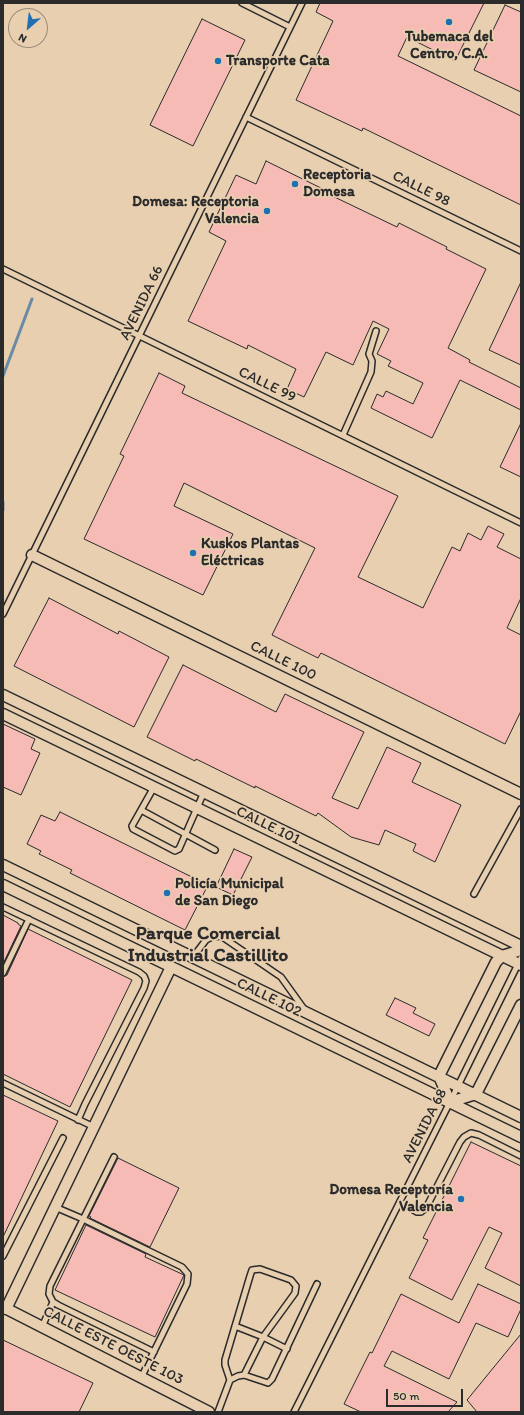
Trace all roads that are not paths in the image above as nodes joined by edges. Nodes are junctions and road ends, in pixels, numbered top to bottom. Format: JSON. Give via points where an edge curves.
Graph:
{"nodes":[{"id":1,"x":242,"y":3,"type":"edge"},
{"id":2,"x":302,"y":3,"type":"edge"},
{"id":3,"x":290,"y":26,"type":"junction"},
{"id":4,"x":246,"y":117,"type":"junction"},
{"id":5,"x":521,"y":251,"type":"edge"},
{"id":6,"x":3,"y":269,"type":"edge"},
{"id":7,"x":376,"y":331,"type":"dead end"},
{"id":8,"x":139,"y":336,"type":"junction"},
{"id":9,"x":343,"y":435,"type":"junction"},
{"id":10,"x":521,"y":522,"type":"edge"},
{"id":11,"x":32,"y":555,"type":"junction"},
{"id":12,"x":3,"y":614,"type":"edge"},
{"id":13,"x":3,"y":695,"type":"edge"},
{"id":14,"x":3,"y":714,"type":"edge"},
{"id":15,"x":154,"y":787,"type":"junction"},
{"id":16,"x":204,"y":792,"type":"junction"},
{"id":17,"x":521,"y":794,"type":"edge"},
{"id":18,"x":197,"y":808,"type":"junction"},
{"id":19,"x":521,"y":809,"type":"edge"},
{"id":20,"x":141,"y":810,"type":"junction"},
{"id":21,"x":186,"y":833,"type":"junction"},
{"id":22,"x":215,"y":850,"type":"dead end"},
{"id":23,"x":3,"y":865,"type":"edge"},
{"id":24,"x":3,"y":885,"type":"edge"},
{"id":25,"x":474,"y":894,"type":"dead end"},
{"id":26,"x":3,"y":907,"type":"edge"},
{"id":27,"x":29,"y":920,"type":"junction"},
{"id":28,"x":521,"y":946,"type":"edge"},
{"id":29,"x":521,"y":950,"type":"edge"},
{"id":30,"x":502,"y":956,"type":"junction"},
{"id":31,"x":193,"y":957,"type":"junction"},
{"id":32,"x":520,"y":962,"type":"edge"},
{"id":33,"x":171,"y":967,"type":"junction"},
{"id":34,"x":3,"y":973,"type":"edge"},
{"id":35,"x":521,"y":1005,"type":"edge"},
{"id":36,"x":306,"y":1012,"type":"junction"},
{"id":37,"x":439,"y":1076,"type":"junction"},
{"id":38,"x":3,"y":1083,"type":"edge"},
{"id":39,"x":458,"y":1086,"type":"junction"},
{"id":40,"x":476,"y":1094,"type":"junction"},
{"id":41,"x":450,"y":1102,"type":"junction"},
{"id":42,"x":521,"y":1117,"type":"edge"},
{"id":43,"x":78,"y":1120,"type":"junction"},
{"id":44,"x":94,"y":1128,"type":"junction"},
{"id":45,"x":521,"y":1137,"type":"edge"},
{"id":46,"x":63,"y":1138,"type":"dead end"},
{"id":47,"x":521,"y":1156,"type":"edge"},
{"id":48,"x":114,"y":1157,"type":"dead end"},
{"id":49,"x":400,"y":1202,"type":"junction"},
{"id":50,"x":55,"y":1207,"type":"junction"},
{"id":51,"x":83,"y":1219,"type":"junction"},
{"id":52,"x":3,"y":1256,"type":"edge"},
{"id":53,"x":317,"y":1284,"type":"dead end"},
{"id":54,"x":53,"y":1302,"type":"junction"},
{"id":55,"x":4,"y":1308,"type":"edge"},
{"id":56,"x":235,"y":1326,"type":"junction"},
{"id":57,"x":42,"y":1327,"type":"junction"},
{"id":58,"x":263,"y":1337,"type":"junction"},
{"id":59,"x":287,"y":1349,"type":"junction"},
{"id":60,"x":154,"y":1352,"type":"junction"},
{"id":61,"x":244,"y":1376,"type":"junction"},
{"id":62,"x":141,"y":1378,"type":"junction"},
{"id":63,"x":230,"y":1380,"type":"junction"},
{"id":64,"x":209,"y":1412,"type":"edge"},
{"id":65,"x":218,"y":1412,"type":"edge"},
{"id":66,"x":294,"y":1412,"type":"edge"}],
"edges":[{"from":1,"to":3,"type":"lane"},
{"from":2,"to":3,"type":"lane","name":"AVENIDA 66"},
{"from":3,"to":4,"type":"lane","name":"AVENIDA 66"},
{"from":4,"to":5,"type":"lane","name":"CALLE 98"},
{"from":4,"to":8,"type":"lane","name":"AVENIDA 66"},
{"from":6,"to":8,"type":"lane","name":"CALLE 99"},
{"from":7,"to":9,"type":"lane","via":[[369,354],[372,361],[371,372]]},
{"from":8,"to":9,"type":"lane","name":"CALLE 99"},
{"from":8,"to":11,"type":"lane","name":"AVENIDA 66"},
{"from":9,"to":10,"type":"lane","name":"CALLE 99"},
{"from":11,"to":12,"type":"lane","name":"AVENIDA 66"},
{"from":11,"to":17,"type":"street","name":"CALLE 100"},
{"from":13,"to":16,"type":"street","name":"CALLE 101"},
{"from":14,"to":15,"type":"street","name":"CALLE 101"},
{"from":15,"to":18,"type":"street","name":"CALLE 101"},
{"from":15,"to":20,"type":"lane"},
{"from":16,"to":18,"type":"lane"},
{"from":16,"to":28,"type":"street","name":"CALLE 101"},
{"from":18,"to":21,"type":"lane"},
{"from":18,"to":30,"type":"street","name":"CALLE 101"},
{"from":19,"to":25,"type":"lane"},
{"from":20,"to":21,"type":"lane"},
{"from":20,"to":21,"type":"lane","via":[[132,826],[133,829],[175,851],[179,849]]},
{"from":21,"to":22,"type":"lane"},
{"from":23,"to":31,"type":"street","name":"CALLE 102"},
{"from":24,"to":33,"type":"street","name":"CALLE 102"},
{"from":26,"to":27,"type":"lane"},
{"from":27,"to":34,"type":"lane"},
{"from":27,"to":43,"type":"lane","via":[[139,972],[146,981]]},
{"from":29,"to":30,"type":"street"},
{"from":30,"to":32,"type":"street","name":"CALLE 101"},
{"from":30,"to":37,"type":"street","via":[[496,962]]},
{"from":31,"to":36,"type":"street","name":"CALLE 102"},
{"from":31,"to":36,"type":"lane","via":[[206,940],[221,936],[281,977]]},
{"from":32,"to":39,"type":"lane","name":"AVENIDA 68"},
{"from":33,"to":41,"type":"street","name":"CALLE 102"},
{"from":33,"to":44,"type":"street"},
{"from":35,"to":40,"type":"street"},
{"from":36,"to":37,"type":"street","name":"CALLE 102"},
{"from":37,"to":39,"type":"street","name":"CALLE 102"},
{"from":37,"to":41,"type":"street"},
{"from":38,"to":43,"type":"lane"},
{"from":39,"to":40,"type":"street","name":"CALLE 102"},
{"from":39,"to":41,"type":"lane","name":"AVENIDA 68"},
{"from":40,"to":41,"type":"street"},
{"from":40,"to":42,"type":"street","name":"CALLE 102"},
{"from":41,"to":45,"type":"street","name":"CALLE 102"},
{"from":41,"to":49,"type":"lane","name":"AVENIDA 68"},
{"from":43,"to":44,"type":"lane"},
{"from":44,"to":50,"type":"street"},
{"from":46,"to":52,"type":"lane"},
{"from":47,"to":49,"type":"lane","via":[[471,1133],[460,1142],[426,1208],[416,1212]]},
{"from":48,"to":51,"type":"lane"},
{"from":49,"to":66,"type":"lane","name":"AVENIDA 68"},
{"from":50,"to":51,"type":"lane"},
{"from":50,"to":55,"type":"street"},
{"from":51,"to":54,"type":"lane","via":[[50,1286],[49,1294]]},
{"from":51,"to":60,"type":"lane","via":[[182,1267],[188,1274],[187,1284]]},
{"from":53,"to":59,"type":"lane"},
{"from":54,"to":57,"type":"lane"},
{"from":54,"to":60,"type":"lane"},
{"from":55,"to":57,"type":"street","name":"CALLE ESTE OESTE 103"},
{"from":56,"to":58,"type":"lane"},
{"from":56,"to":58,"type":"lane","via":[[252,1270],[260,1269],[291,1280],[296,1286],[295,1293]]},
{"from":56,"to":63,"type":"lane","via":[[225,1360]]},
{"from":57,"to":62,"type":"street","name":"CALLE ESTE OESTE 103"},
{"from":58,"to":59,"type":"lane"},
{"from":58,"to":61,"type":"lane"},
{"from":59,"to":61,"type":"lane","via":[[268,1383]]},
{"from":60,"to":62,"type":"lane"},
{"from":61,"to":63,"type":"lane"},
{"from":62,"to":64,"type":"street","name":"CALLE ESTE OESTE 103"},
{"from":63,"to":65,"type":"lane"}]}
